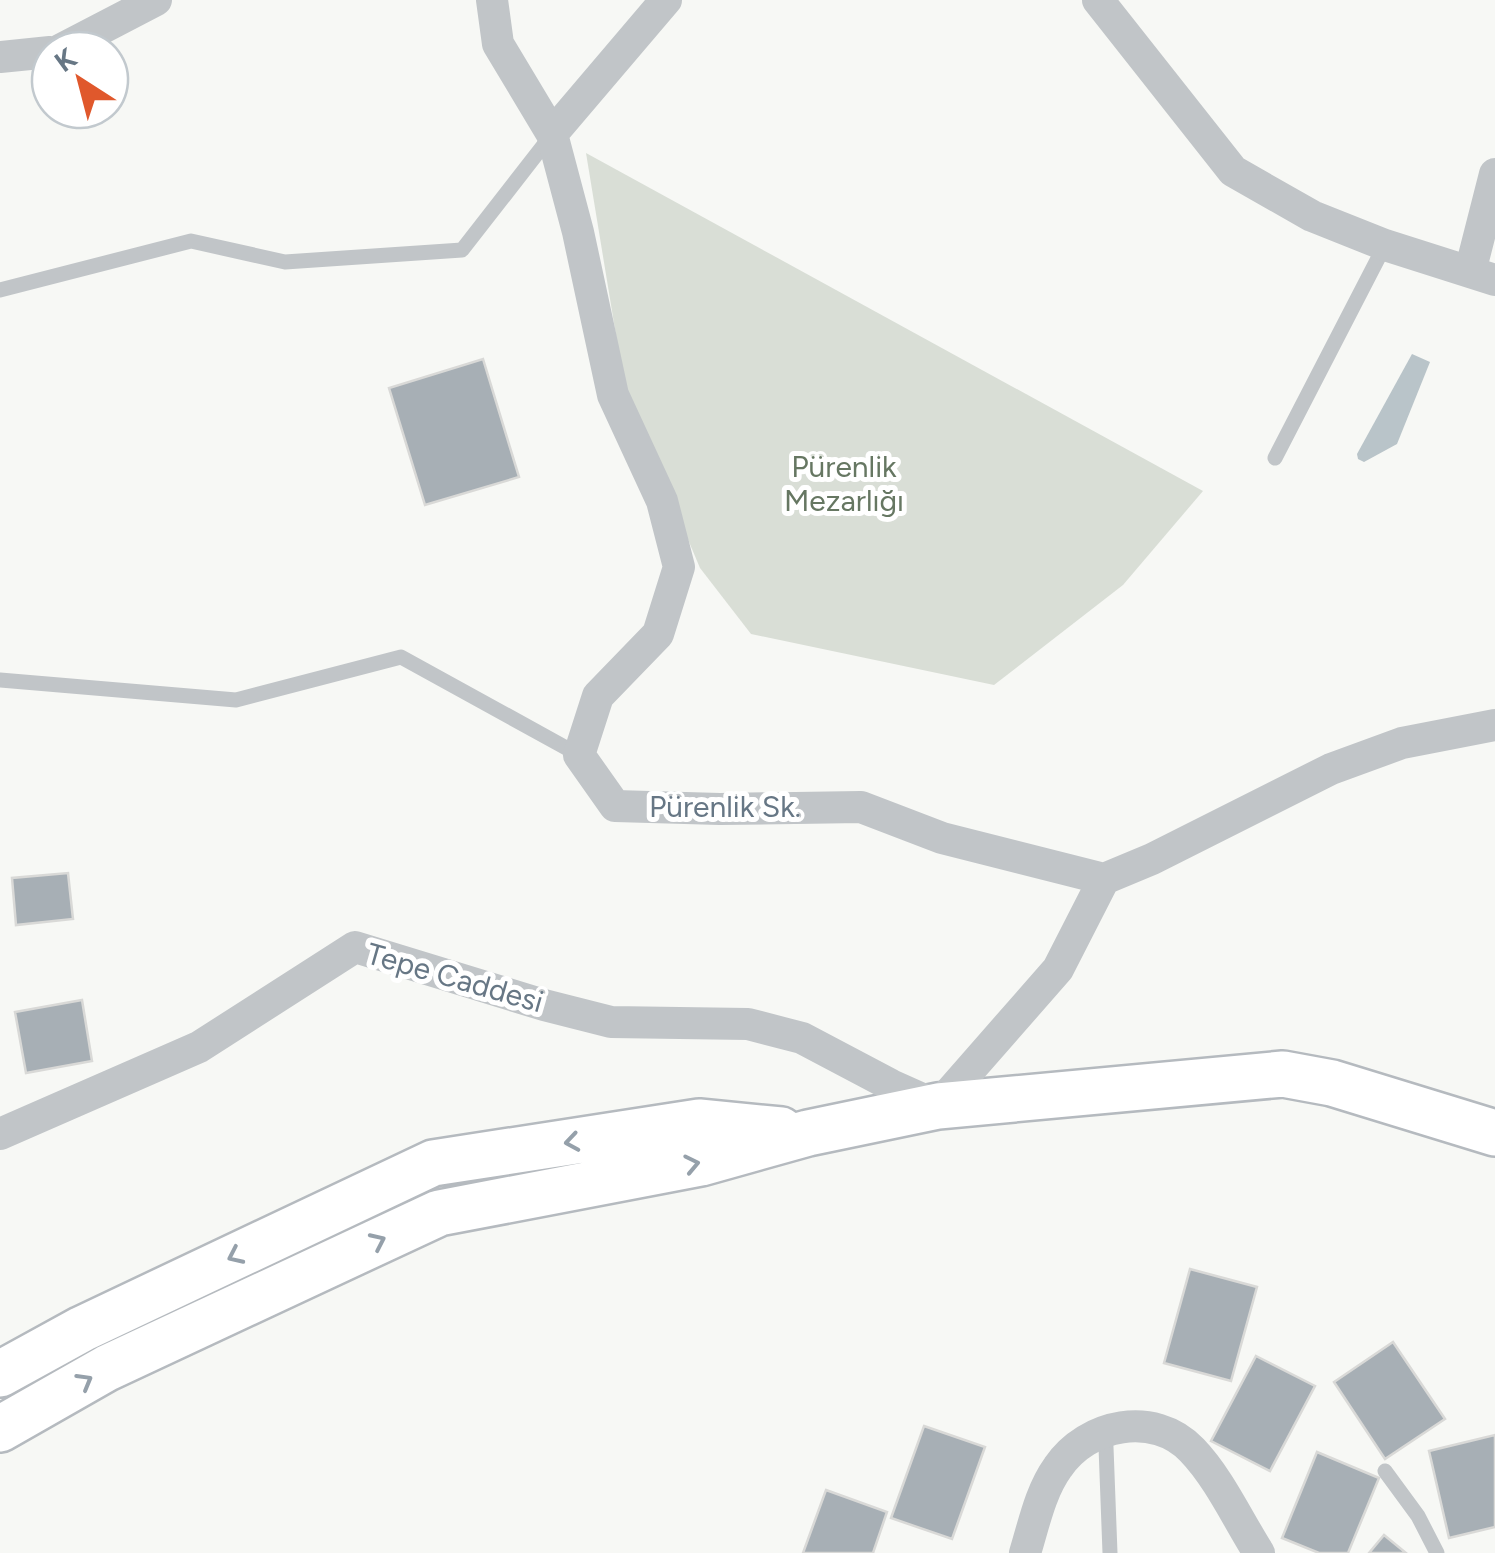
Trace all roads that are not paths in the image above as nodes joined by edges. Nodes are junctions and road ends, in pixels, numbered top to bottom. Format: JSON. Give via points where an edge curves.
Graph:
{"nodes":[{"id":1,"x":156,"y":0,"type":"edge"},
{"id":2,"x":492,"y":0,"type":"edge"},
{"id":3,"x":666,"y":0,"type":"edge"},
{"id":4,"x":1098,"y":0,"type":"edge"},
{"id":5,"x":98,"y":30,"type":"edge"},
{"id":6,"x":30,"y":54,"type":"edge"},
{"id":7,"x":0,"y":57,"type":"edge"},
{"id":8,"x":552,"y":134,"type":"junction"},
{"id":9,"x":1495,"y":174,"type":"edge"},
{"id":10,"x":1385,"y":245,"type":"junction"},
{"id":11,"x":1482,"y":276,"type":"edge"},
{"id":12,"x":0,"y":290,"type":"edge"},
{"id":13,"x":1275,"y":458,"type":"dead end"},
{"id":14,"x":0,"y":680,"type":"edge"},
{"id":15,"x":1495,"y":725,"type":"edge"},
{"id":16,"x":579,"y":755,"type":"junction"},
{"id":17,"x":1104,"y":879,"type":"junction"},
{"id":18,"x":938,"y":1106,"type":"junction"},
{"id":19,"x":808,"y":1133,"type":"junction"},
{"id":20,"x":1495,"y":1133,"type":"edge"},
{"id":21,"x":0,"y":1134,"type":"edge"},
{"id":22,"x":0,"y":1374,"type":"edge"},
{"id":23,"x":0,"y":1429,"type":"edge"},
{"id":24,"x":1103,"y":1432,"type":"junction"},
{"id":25,"x":1385,"y":1471,"type":"dead end"},
{"id":26,"x":1026,"y":1553,"type":"edge"},
{"id":27,"x":1110,"y":1553,"type":"edge"},
{"id":28,"x":1259,"y":1553,"type":"edge"},
{"id":29,"x":1436,"y":1553,"type":"edge"}],
"edges":[{"from":1,"to":5,"type":"street"},
{"from":2,"to":8,"type":"street","via":[[498,44]]},
{"from":3,"to":8,"type":"street"},
{"from":4,"to":10,"type":"street","via":[[1234,171],[1312,216]]},
{"from":6,"to":7,"type":"street"},
{"from":8,"to":12,"type":"lane","via":[[462,250],[285,262],[191,241]]},
{"from":8,"to":16,"type":"street","via":[[613,395],[662,501],[679,567],[658,634],[598,696]]},
{"from":9,"to":11,"type":"street"},
{"from":10,"to":11,"type":"street"},
{"from":10,"to":13,"type":"lane"},
{"from":14,"to":16,"type":"lane","via":[[236,700],[401,658]]},
{"from":15,"to":17,"type":"street","via":[[1402,743],[1331,769]]},
{"from":16,"to":17,"type":"street","name":"Pürenlik Sk.","via":[[615,806],[861,807],[942,838]]},
{"from":17,"to":18,"type":"street","via":[[1058,969]]},
{"from":18,"to":19,"type":"street"},
{"from":18,"to":20,"type":"street","via":[[1283,1074]]},
{"from":18,"to":21,"type":"street","name":"Tepe Caddesi","via":[[802,1038],[748,1024],[611,1022],[355,948],[199,1047]]},
{"from":19,"to":22,"type":"street","one_way":true,"via":[[700,1122],[433,1163]]},
{"from":23,"to":19,"type":"street","one_way":true,"via":[[107,1368],[439,1212],[701,1163]]},
{"from":24,"to":26,"type":"street","via":[[1060,1464],[1044,1490]]},
{"from":24,"to":27,"type":"lane"},
{"from":24,"to":28,"type":"street","via":[[1150,1427],[1191,1448]]},
{"from":25,"to":29,"type":"lane"}]}
